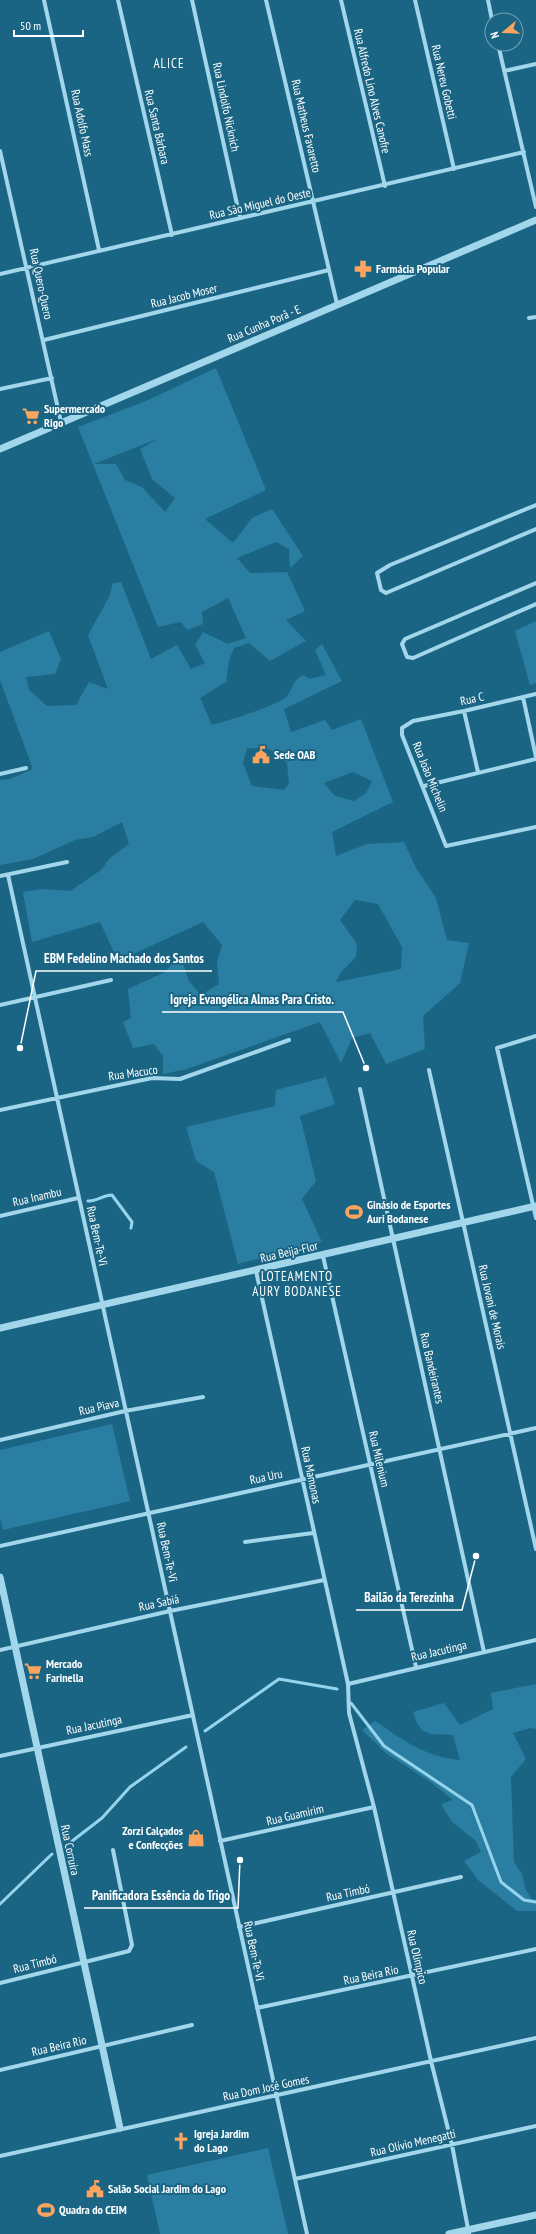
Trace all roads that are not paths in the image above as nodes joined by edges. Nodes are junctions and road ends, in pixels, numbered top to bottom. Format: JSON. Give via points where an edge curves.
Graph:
{"nodes":[{"id":1,"x":44,"y":0,"type":"edge"},
{"id":2,"x":118,"y":0,"type":"edge"},
{"id":3,"x":192,"y":0,"type":"edge"},
{"id":4,"x":266,"y":0,"type":"edge"},
{"id":5,"x":341,"y":0,"type":"edge"},
{"id":6,"x":416,"y":0,"type":"edge"},
{"id":7,"x":488,"y":0,"type":"edge"},
{"id":8,"x":490,"y":12,"type":"edge"},
{"id":9,"x":500,"y":52,"type":"edge"},
{"id":10,"x":536,"y":64,"type":"edge"},
{"id":11,"x":504,"y":71,"type":"junction"},
{"id":12,"x":0,"y":151,"type":"edge"},
{"id":13,"x":524,"y":152,"type":"junction"},
{"id":14,"x":2,"y":164,"type":"edge"},
{"id":15,"x":454,"y":169,"type":"junction"},
{"id":16,"x":385,"y":186,"type":"junction"},
{"id":17,"x":313,"y":201,"type":"junction"},
{"id":18,"x":536,"y":207,"type":"edge"},
{"id":19,"x":240,"y":218,"type":"junction"},
{"id":20,"x":536,"y":220,"type":"edge"},
{"id":21,"x":172,"y":235,"type":"junction"},
{"id":22,"x":99,"y":250,"type":"junction"},
{"id":23,"x":28,"y":267,"type":"junction"},
{"id":24,"x":329,"y":270,"type":"junction"},
{"id":25,"x":0,"y":274,"type":"edge"},
{"id":26,"x":337,"y":304,"type":"junction"},
{"id":27,"x":536,"y":317,"type":"edge"},
{"id":28,"x":529,"y":318,"type":"dead end"},
{"id":29,"x":44,"y":340,"type":"junction"},
{"id":30,"x":52,"y":378,"type":"junction"},
{"id":31,"x":0,"y":389,"type":"edge"},
{"id":32,"x":62,"y":422,"type":"junction"},
{"id":33,"x":0,"y":449,"type":"edge"},
{"id":34,"x":536,"y":505,"type":"edge"},
{"id":35,"x":536,"y":529,"type":"edge"},
{"id":36,"x":536,"y":583,"type":"edge"},
{"id":37,"x":536,"y":604,"type":"edge"},
{"id":38,"x":536,"y":694,"type":"edge"},
{"id":39,"x":523,"y":697,"type":"junction"},
{"id":40,"x":464,"y":711,"type":"junction"},
{"id":41,"x":413,"y":721,"type":"joint"},
{"id":42,"x":536,"y":758,"type":"edge"},
{"id":43,"x":26,"y":768,"type":"dead end"},
{"id":44,"x":478,"y":772,"type":"junction"},
{"id":45,"x":0,"y":774,"type":"edge"},
{"id":46,"x":424,"y":786,"type":"junction"},
{"id":47,"x":536,"y":827,"type":"edge"},
{"id":48,"x":67,"y":862,"type":"dead end"},
{"id":49,"x":8,"y":875,"type":"junction"},
{"id":50,"x":0,"y":876,"type":"edge"},
{"id":51,"x":110,"y":980,"type":"dead end"},
{"id":52,"x":35,"y":997,"type":"junction"},
{"id":53,"x":0,"y":1005,"type":"edge"},
{"id":54,"x":536,"y":1036,"type":"edge"},
{"id":55,"x":289,"y":1040,"type":"dead end"},
{"id":56,"x":429,"y":1070,"type":"dead end"},
{"id":57,"x":360,"y":1089,"type":"dead end"},
{"id":58,"x":56,"y":1097,"type":"junction"},
{"id":59,"x":0,"y":1110,"type":"edge"},
{"id":60,"x":78,"y":1198,"type":"junction"},
{"id":61,"x":535,"y":1207,"type":"edge"},
{"id":62,"x":0,"y":1216,"type":"edge"},
{"id":63,"x":536,"y":1218,"type":"edge"},
{"id":64,"x":462,"y":1223,"type":"junction"},
{"id":65,"x":393,"y":1239,"type":"junction"},
{"id":66,"x":323,"y":1256,"type":"junction"},
{"id":67,"x":256,"y":1271,"type":"junction"},
{"id":68,"x":102,"y":1306,"type":"junction"},
{"id":69,"x":0,"y":1328,"type":"edge"},
{"id":70,"x":203,"y":1397,"type":"dead end"},
{"id":71,"x":125,"y":1412,"type":"junction"},
{"id":72,"x":536,"y":1428,"type":"edge"},
{"id":73,"x":511,"y":1434,"type":"junction"},
{"id":74,"x":0,"y":1440,"type":"edge"},
{"id":75,"x":440,"y":1448,"type":"junction"},
{"id":76,"x":370,"y":1465,"type":"junction"},
{"id":77,"x":302,"y":1480,"type":"junction"},
{"id":78,"x":149,"y":1513,"type":"junction"},
{"id":79,"x":313,"y":1533,"type":"junction"},
{"id":80,"x":245,"y":1542,"type":"dead end"},
{"id":81,"x":0,"y":1546,"type":"edge"},
{"id":82,"x":536,"y":1549,"type":"edge"},
{"id":83,"x":0,"y":1577,"type":"edge"},
{"id":84,"x":324,"y":1580,"type":"junction"},
{"id":85,"x":170,"y":1611,"type":"junction"},
{"id":86,"x":536,"y":1640,"type":"edge"},
{"id":87,"x":14,"y":1646,"type":"junction"},
{"id":88,"x":0,"y":1650,"type":"edge"},
{"id":89,"x":484,"y":1652,"type":"junction"},
{"id":90,"x":416,"y":1667,"type":"junction"},
{"id":91,"x":348,"y":1684,"type":"junction"},
{"id":92,"x":193,"y":1715,"type":"junction"},
{"id":93,"x":36,"y":1748,"type":"junction"},
{"id":94,"x":0,"y":1756,"type":"edge"},
{"id":95,"x":374,"y":1807,"type":"junction"},
{"id":96,"x":220,"y":1841,"type":"junction"},
{"id":97,"x":113,"y":1850,"type":"dead end"},
{"id":98,"x":461,"y":1877,"type":"dead end"},
{"id":99,"x":392,"y":1893,"type":"junction"},
{"id":100,"x":239,"y":1927,"type":"junction"},
{"id":101,"x":536,"y":1949,"type":"edge"},
{"id":102,"x":83,"y":1962,"type":"junction"},
{"id":103,"x":411,"y":1976,"type":"junction"},
{"id":104,"x":0,"y":1983,"type":"edge"},
{"id":105,"x":257,"y":2008,"type":"junction"},
{"id":106,"x":192,"y":2025,"type":"dead end"},
{"id":107,"x":536,"y":2038,"type":"edge"},
{"id":108,"x":102,"y":2046,"type":"junction"},
{"id":109,"x":431,"y":2061,"type":"junction"},
{"id":110,"x":0,"y":2070,"type":"edge"},
{"id":111,"x":276,"y":2096,"type":"junction"},
{"id":112,"x":536,"y":2126,"type":"edge"},
{"id":113,"x":120,"y":2128,"type":"junction"},
{"id":114,"x":452,"y":2145,"type":"junction"},
{"id":115,"x":0,"y":2156,"type":"edge"},
{"id":116,"x":295,"y":2179,"type":"junction"},
{"id":117,"x":536,"y":2215,"type":"edge"},
{"id":118,"x":469,"y":2232,"type":"edge"},
{"id":119,"x":307,"y":2234,"type":"edge"},
{"id":120,"x":448,"y":2234,"type":"edge"}],
"edges":[{"from":1,"to":22,"type":"street","name":"Rua Adolfo Mass"},
{"from":2,"to":21,"type":"street","name":"Rua Santa Bárbara"},
{"from":3,"to":19,"type":"street","name":"Rua Lindolfo Nicknich"},
{"from":4,"to":17,"type":"street","name":"Rua Matheus Favaretto"},
{"from":5,"to":16,"type":"street","name":"Rua Alfredo Lino Alves Canofre"},
{"from":6,"to":15,"type":"street","name":"Rua Nereu Gobetti"},
{"from":7,"to":8,"type":"street"},
{"from":9,"to":11,"type":"street"},
{"from":10,"to":11,"type":"street"},
{"from":11,"to":13,"type":"street"},
{"from":12,"to":14,"type":"street","name":"Rua Quero-Quero"},
{"from":13,"to":15,"type":"street","name":"Rua São Miguel do Oeste"},
{"from":13,"to":18,"type":"street"},
{"from":14,"to":23,"type":"street","name":"Rua Quero-Quero"},
{"from":15,"to":16,"type":"street","name":"Rua São Miguel do Oeste"},
{"from":16,"to":17,"type":"street","name":"Rua São Miguel do Oeste"},
{"from":17,"to":19,"type":"street","name":"Rua São Miguel do Oeste"},
{"from":17,"to":24,"type":"street","name":"Rua Matheus Favaretto"},
{"from":19,"to":21,"type":"street","name":"Rua São Miguel do Oeste"},
{"from":20,"to":26,"type":"street","name":"Rua Cunha Porã - E"},
{"from":21,"to":22,"type":"street","name":"Rua São Miguel do Oeste"},
{"from":22,"to":23,"type":"street","name":"Rua São Miguel do Oeste"},
{"from":23,"to":25,"type":"street","name":"Rua São Miguel do Oeste"},
{"from":23,"to":29,"type":"street","name":"Rua Quero-Quero"},
{"from":24,"to":26,"type":"street","name":"Rua Matheus Favaretto"},
{"from":24,"to":29,"type":"street","name":"Rua Jacob Moser"},
{"from":26,"to":32,"type":"street","name":"Rua Cunha Porã - E"},
{"from":27,"to":28,"type":"street"},
{"from":29,"to":30,"type":"street","name":"Rua Quero-Quero"},
{"from":30,"to":31,"type":"street"},
{"from":30,"to":32,"type":"street","name":"Rua Quero-Quero"},
{"from":32,"to":33,"type":"street","name":"Rua Cunha Porã - E"},
{"from":34,"to":35,"type":"street","via":[[390,565],[377,573],[381,590],[386,593]]},
{"from":36,"to":37,"type":"street","via":[[405,639],[402,644],[408,657],[413,658]]},
{"from":38,"to":39,"type":"street","name":"Rua C"},
{"from":39,"to":40,"type":"street","name":"Rua C"},
{"from":39,"to":42,"type":"street"},
{"from":40,"to":41,"type":"street","name":"Rua C"},
{"from":40,"to":44,"type":"street"},
{"from":41,"to":46,"type":"street","name":"Rua João Michelin","via":[[402,728],[402,735]]},
{"from":42,"to":44,"type":"street"},
{"from":43,"to":45,"type":"street"},
{"from":44,"to":46,"type":"street"},
{"from":46,"to":47,"type":"street","name":"Rua João Michelin","via":[[446,846]]},
{"from":48,"to":49,"type":"street"},
{"from":49,"to":50,"type":"street"},
{"from":49,"to":52,"type":"street","name":"Rua Bem-Te-Vi"},
{"from":51,"to":52,"type":"street"},
{"from":52,"to":53,"type":"street"},
{"from":52,"to":58,"type":"street","name":"Rua Bem-Te-Vi"},
{"from":54,"to":61,"type":"street","via":[[497,1048]]},
{"from":55,"to":58,"type":"street","name":"Rua Macuco","via":[[180,1079],[152,1078]]},
{"from":56,"to":64,"type":"street","name":"Rua Jovani de Morais"},
{"from":57,"to":65,"type":"street","name":"Rua Bandeirantes"},
{"from":58,"to":59,"type":"street","name":"Rua Macuco"},
{"from":58,"to":60,"type":"street","name":"Rua Bem-Te-Vi"},
{"from":60,"to":62,"type":"street","name":"Rua Inambu"},
{"from":60,"to":68,"type":"street","name":"Rua Bem-Te-Vi"},
{"from":61,"to":63,"type":"street"},
{"from":61,"to":64,"type":"street","name":"Rua Beija-Flor"},
{"from":64,"to":65,"type":"street","name":"Rua Beija-Flor"},
{"from":64,"to":73,"type":"street","name":"Rua Jovani de Morais"},
{"from":65,"to":66,"type":"street","name":"Rua Beija-Flor"},
{"from":65,"to":75,"type":"street","name":"Rua Bandeirantes"},
{"from":66,"to":67,"type":"street","name":"Rua Beija-Flor"},
{"from":66,"to":76,"type":"street","name":"Rua Milenium"},
{"from":67,"to":68,"type":"street","name":"Rua Beija-Flor"},
{"from":67,"to":77,"type":"street","name":"Rua Mamonas"},
{"from":68,"to":69,"type":"street","name":"Rua Beija-Flor"},
{"from":68,"to":71,"type":"street","name":"Rua Bem-Te-Vi"},
{"from":70,"to":71,"type":"street","name":"Rua Piava"},
{"from":71,"to":74,"type":"street","name":"Rua Piava"},
{"from":71,"to":78,"type":"street","name":"Rua Bem-Te-Vi"},
{"from":72,"to":73,"type":"street","name":"Rua Uru"},
{"from":73,"to":75,"type":"street","name":"Rua Uru"},
{"from":73,"to":82,"type":"street","name":"Rua Jovani de Morais"},
{"from":75,"to":76,"type":"street","name":"Rua Uru"},
{"from":75,"to":89,"type":"street","name":"Rua Bandeirantes"},
{"from":76,"to":77,"type":"street","name":"Rua Uru"},
{"from":76,"to":90,"type":"street","name":"Rua Milenium"},
{"from":77,"to":78,"type":"street","name":"Rua Uru"},
{"from":77,"to":79,"type":"street","name":"Rua Mamonas"},
{"from":78,"to":81,"type":"street","name":"Rua Uru"},
{"from":78,"to":85,"type":"street","name":"Rua Bem-Te-Vi"},
{"from":79,"to":80,"type":"street"},
{"from":79,"to":84,"type":"street","name":"Rua Mamonas"},
{"from":83,"to":87,"type":"street","name":"Rua Corruíra"},
{"from":84,"to":85,"type":"street","name":"Rua Sabiá"},
{"from":84,"to":91,"type":"street","name":"Rua Mamonas"},
{"from":85,"to":87,"type":"street","name":"Rua Sabiá"},
{"from":85,"to":92,"type":"street","name":"Rua Bem-Te-Vi"},
{"from":86,"to":89,"type":"street","name":"Rua Jacutinga"},
{"from":87,"to":88,"type":"street","name":"Rua Sabiá"},
{"from":87,"to":93,"type":"street","name":"Rua Corruíra"},
{"from":89,"to":90,"type":"street","name":"Rua Jacutinga"},
{"from":90,"to":91,"type":"street","name":"Rua Jacutinga"},
{"from":91,"to":95,"type":"street","name":"Rua Olímpico","via":[[349,1713]]},
{"from":92,"to":93,"type":"street","name":"Rua Jacutinga"},
{"from":92,"to":96,"type":"street","name":"Rua Bem-Te-Vi"},
{"from":93,"to":94,"type":"street","name":"Rua Jacutinga"},
{"from":93,"to":102,"type":"street","name":"Rua Corruíra"},
{"from":95,"to":96,"type":"street","name":"Rua Guamirim"},
{"from":95,"to":99,"type":"street","name":"Rua Olímpico"},
{"from":96,"to":100,"type":"street","name":"Rua Bem-Te-Vi"},
{"from":97,"to":102,"type":"street","name":"Rua Timbó","via":[[132,1945],[129,1951],[122,1954]]},
{"from":98,"to":99,"type":"street","name":"Rua Timbó"},
{"from":99,"to":100,"type":"street","name":"Rua Timbó"},
{"from":99,"to":103,"type":"street","name":"Rua Olímpico"},
{"from":100,"to":105,"type":"street","name":"Rua Bem-Te-Vi"},
{"from":101,"to":103,"type":"street","name":"Rua Beira Rio"},
{"from":102,"to":104,"type":"street","name":"Rua Timbó"},
{"from":102,"to":108,"type":"street","name":"Rua Corruíra"},
{"from":103,"to":105,"type":"street","name":"Rua Beira Rio"},
{"from":103,"to":109,"type":"street","name":"Rua Olímpico"},
{"from":105,"to":111,"type":"street","name":"Rua Bem-Te-Vi"},
{"from":106,"to":108,"type":"street","name":"Rua Beira Rio"},
{"from":107,"to":109,"type":"street","name":"Rua Dom José Gomes"},
{"from":108,"to":110,"type":"street","name":"Rua Beira Rio"},
{"from":108,"to":113,"type":"street","name":"Rua Corruíra"},
{"from":109,"to":111,"type":"street","name":"Rua Dom José Gomes"},
{"from":109,"to":114,"type":"street","name":"Rua Olímpico"},
{"from":111,"to":113,"type":"street","name":"Rua Dom José Gomes"},
{"from":111,"to":116,"type":"street","name":"Rua Bem-Te-Vi"},
{"from":112,"to":114,"type":"street","name":"Rua Olívio Menegatti"},
{"from":113,"to":115,"type":"street","name":"Rua Dom José Gomes"},
{"from":114,"to":116,"type":"street","name":"Rua Olívio Menegatti"},
{"from":114,"to":118,"type":"street","name":"Rua Olímpico"},
{"from":116,"to":119,"type":"street","name":"Rua Bem-Te-Vi"},
{"from":117,"to":118,"type":"street"},
{"from":118,"to":120,"type":"street"}]}
